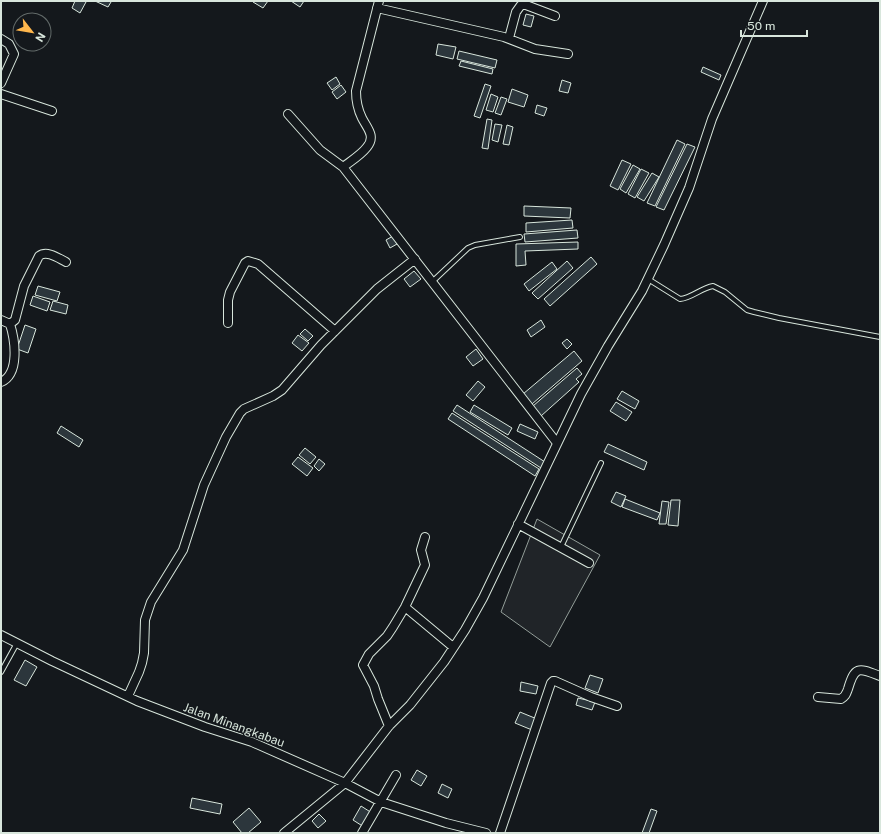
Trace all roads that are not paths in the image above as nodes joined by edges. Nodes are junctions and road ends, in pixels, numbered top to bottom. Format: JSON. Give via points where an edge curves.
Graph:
{"nodes":[{"id":1,"x":763,"y":1,"type":"edge"},
{"id":2,"x":378,"y":4,"type":"edge"},
{"id":3,"x":555,"y":16,"type":"dead end"},
{"id":4,"x":509,"y":38,"type":"junction"},
{"id":5,"x":1,"y":40,"type":"edge"},
{"id":6,"x":568,"y":54,"type":"dead end"},
{"id":7,"x":1,"y":83,"type":"edge"},
{"id":8,"x":1,"y":94,"type":"edge"},
{"id":9,"x":52,"y":111,"type":"dead end"},
{"id":10,"x":288,"y":114,"type":"dead end"},
{"id":11,"x":343,"y":167,"type":"junction"},
{"id":12,"x":520,"y":237,"type":"dead end"},
{"id":13,"x":414,"y":259,"type":"junction"},
{"id":14,"x":66,"y":262,"type":"dead end"},
{"id":15,"x":648,"y":278,"type":"junction"},
{"id":16,"x":432,"y":282,"type":"junction"},
{"id":17,"x":1,"y":320,"type":"edge"},
{"id":18,"x":228,"y":323,"type":"dead end"},
{"id":19,"x":10,"y":324,"type":"junction"},
{"id":20,"x":335,"y":331,"type":"junction"},
{"id":21,"x":880,"y":337,"type":"edge"},
{"id":22,"x":1,"y":382,"type":"edge"},
{"id":23,"x":557,"y":443,"type":"junction"},
{"id":24,"x":601,"y":463,"type":"dead end"},
{"id":25,"x":518,"y":524,"type":"junction"},
{"id":26,"x":425,"y":537,"type":"dead end"},
{"id":27,"x":561,"y":548,"type":"junction"},
{"id":28,"x":589,"y":563,"type":"dead end"},
{"id":29,"x":405,"y":607,"type":"junction"},
{"id":30,"x":1,"y":635,"type":"edge"},
{"id":31,"x":17,"y":643,"type":"junction"},
{"id":32,"x":453,"y":647,"type":"junction"},
{"id":33,"x":1,"y":672,"type":"edge"},
{"id":34,"x":880,"y":676,"type":"edge"},
{"id":35,"x":128,"y":696,"type":"junction"},
{"id":36,"x":818,"y":697,"type":"dead end"},
{"id":37,"x":617,"y":706,"type":"dead end"},
{"id":38,"x":389,"y":726,"type":"junction"},
{"id":39,"x":396,"y":775,"type":"dead end"},
{"id":40,"x":344,"y":783,"type":"junction"},
{"id":41,"x":381,"y":802,"type":"junction"},
{"id":42,"x":460,"y":830,"type":"edge"},
{"id":43,"x":284,"y":833,"type":"edge"},
{"id":44,"x":362,"y":833,"type":"edge"},
{"id":45,"x":486,"y":833,"type":"edge"},
{"id":46,"x":500,"y":833,"type":"edge"}],
"edges":[{"from":1,"to":15,"type":"street","via":[[712,119],[689,188]]},
{"from":2,"to":4,"type":"street"},
{"from":2,"to":11,"type":"street","via":[[356,91],[362,118],[371,133],[370,142]]},
{"from":3,"to":4,"type":"street","via":[[522,5],[516,12]]},
{"from":4,"to":6,"type":"street","via":[[535,49]]},
{"from":5,"to":7,"type":"street","via":[[9,44],[14,54]]},
{"from":8,"to":9,"type":"street"},
{"from":10,"to":11,"type":"street","via":[[320,150]]},
{"from":11,"to":13,"type":"street"},
{"from":12,"to":16,"type":"lane","via":[[468,248]]},
{"from":13,"to":16,"type":"street"},
{"from":13,"to":20,"type":"street","via":[[377,289]]},
{"from":14,"to":19,"type":"street","via":[[47,254],[39,256],[24,286],[15,320]]},
{"from":15,"to":21,"type":"lane","via":[[680,299],[713,286],[726,292],[747,310]]},
{"from":15,"to":23,"type":"street","via":[[581,394]]},
{"from":16,"to":23,"type":"street"},
{"from":17,"to":19,"type":"street"},
{"from":18,"to":20,"type":"street","via":[[230,292],[245,263],[252,261]]},
{"from":19,"to":22,"type":"street","via":[[14,342],[14,364],[7,379]]},
{"from":20,"to":35,"type":"street","via":[[282,390],[244,409],[226,437],[204,484],[183,550],[158,589],[148,611],[142,663]]},
{"from":23,"to":25,"type":"street"},
{"from":24,"to":27,"type":"lane"},
{"from":25,"to":27,"type":"street"},
{"from":25,"to":32,"type":"street","via":[[483,598]]},
{"from":26,"to":29,"type":"street","via":[[421,550],[425,565]]},
{"from":27,"to":28,"type":"street"},
{"from":29,"to":32,"type":"street"},
{"from":29,"to":38,"type":"street","via":[[394,627],[363,664]]},
{"from":30,"to":31,"type":"street","name":"Jalan Minangkabau"},
{"from":31,"to":33,"type":"lane"},
{"from":31,"to":35,"type":"street","name":"Jalan Minangkabau"},
{"from":32,"to":38,"type":"street","via":[[410,705]]},
{"from":34,"to":36,"type":"street","via":[[859,670],[854,672],[844,698]]},
{"from":35,"to":40,"type":"street","name":"Jalan Minangkabau","via":[[252,742]]},
{"from":37,"to":46,"type":"street","via":[[555,681],[551,683]]},
{"from":38,"to":40,"type":"street"},
{"from":39,"to":41,"type":"street"},
{"from":40,"to":41,"type":"street","name":"Jalan Minangkabau"},
{"from":40,"to":43,"type":"street"},
{"from":41,"to":42,"type":"street","name":"Jalan Minangkabau"},
{"from":41,"to":44,"type":"street"},
{"from":42,"to":45,"type":"street","name":"Jalan Minangkabau"}]}
